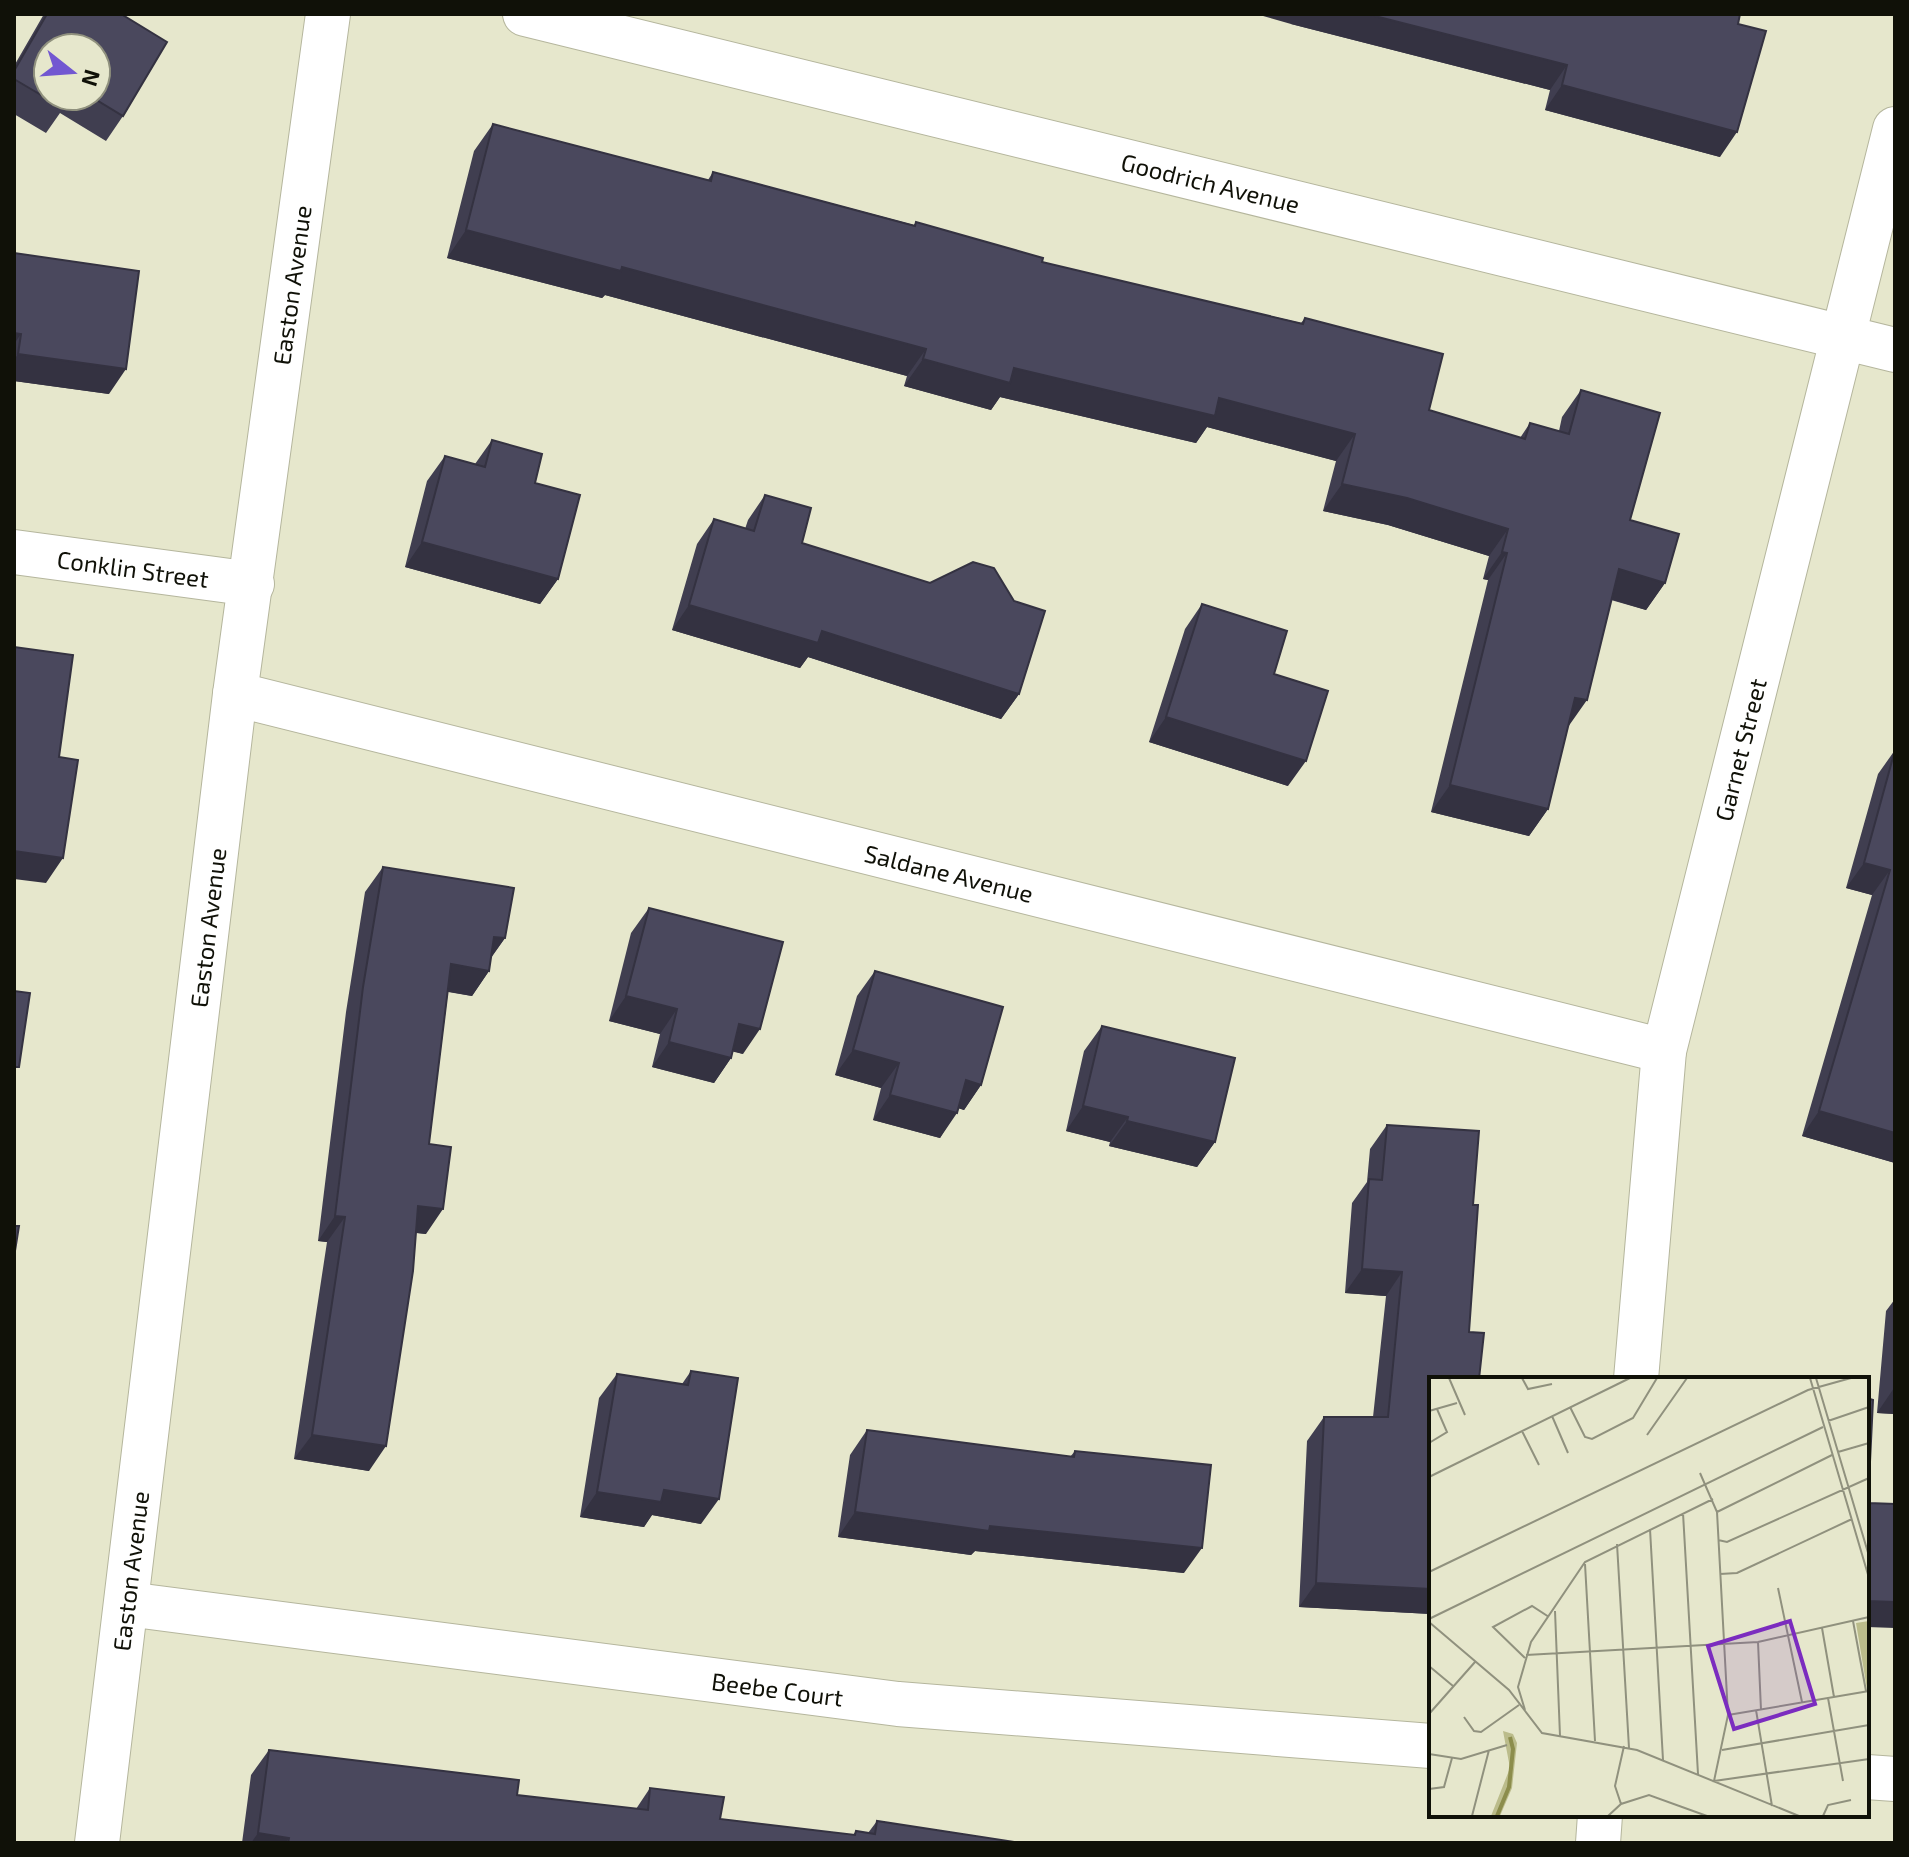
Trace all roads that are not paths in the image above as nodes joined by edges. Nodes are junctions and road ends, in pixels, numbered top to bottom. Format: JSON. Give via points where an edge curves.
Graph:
{"nodes":[{"id":1,"x":328,"y":14,"type":"edge"},
{"id":2,"x":525,"y":14,"type":"edge"},
{"id":3,"x":1895,"y":129,"type":"edge"},
{"id":4,"x":1843,"y":337,"type":"junction"},
{"id":5,"x":1895,"y":350,"type":"edge"},
{"id":6,"x":14,"y":552,"type":"edge"},
{"id":7,"x":252,"y":584,"type":"junction"},
{"id":8,"x":235,"y":694,"type":"junction"},
{"id":9,"x":1664,"y":1051,"type":"junction"},
{"id":10,"x":1636,"y":1377,"type":"edge"},
{"id":11,"x":127,"y":1604,"type":"junction"},
{"id":12,"x":1429,"y":1746,"type":"edge"},
{"id":13,"x":1869,"y":1777,"type":"edge"},
{"id":14,"x":1895,"y":1779,"type":"edge"},
{"id":15,"x":1600,"y":1817,"type":"edge"},
{"id":16,"x":97,"y":1843,"type":"edge"},
{"id":17,"x":1598,"y":1843,"type":"edge"}],
"edges":[{"from":1,"to":7,"type":"street","name":"Easton Avenue"},
{"from":2,"to":4,"type":"street","name":"Goodrich Avenue"},
{"from":3,"to":4,"type":"street","name":"Garnet Street"},
{"from":4,"to":5,"type":"street","name":"Goodrich Avenue"},
{"from":4,"to":9,"type":"street","name":"Garnet Street"},
{"from":6,"to":7,"type":"street","name":"Conklin Street"},
{"from":7,"to":8,"type":"street","name":"Easton Avenue"},
{"from":8,"to":9,"type":"street","name":"Saldane Avenue"},
{"from":8,"to":11,"type":"street","name":"Easton Avenue"},
{"from":9,"to":10,"type":"street","name":"Garnet Street"},
{"from":11,"to":12,"type":"street","name":"Beebe Court","via":[[898,1704]]},
{"from":11,"to":16,"type":"street","name":"Easton Avenue"},
{"from":13,"to":14,"type":"street"},
{"from":15,"to":17,"type":"street"}]}
